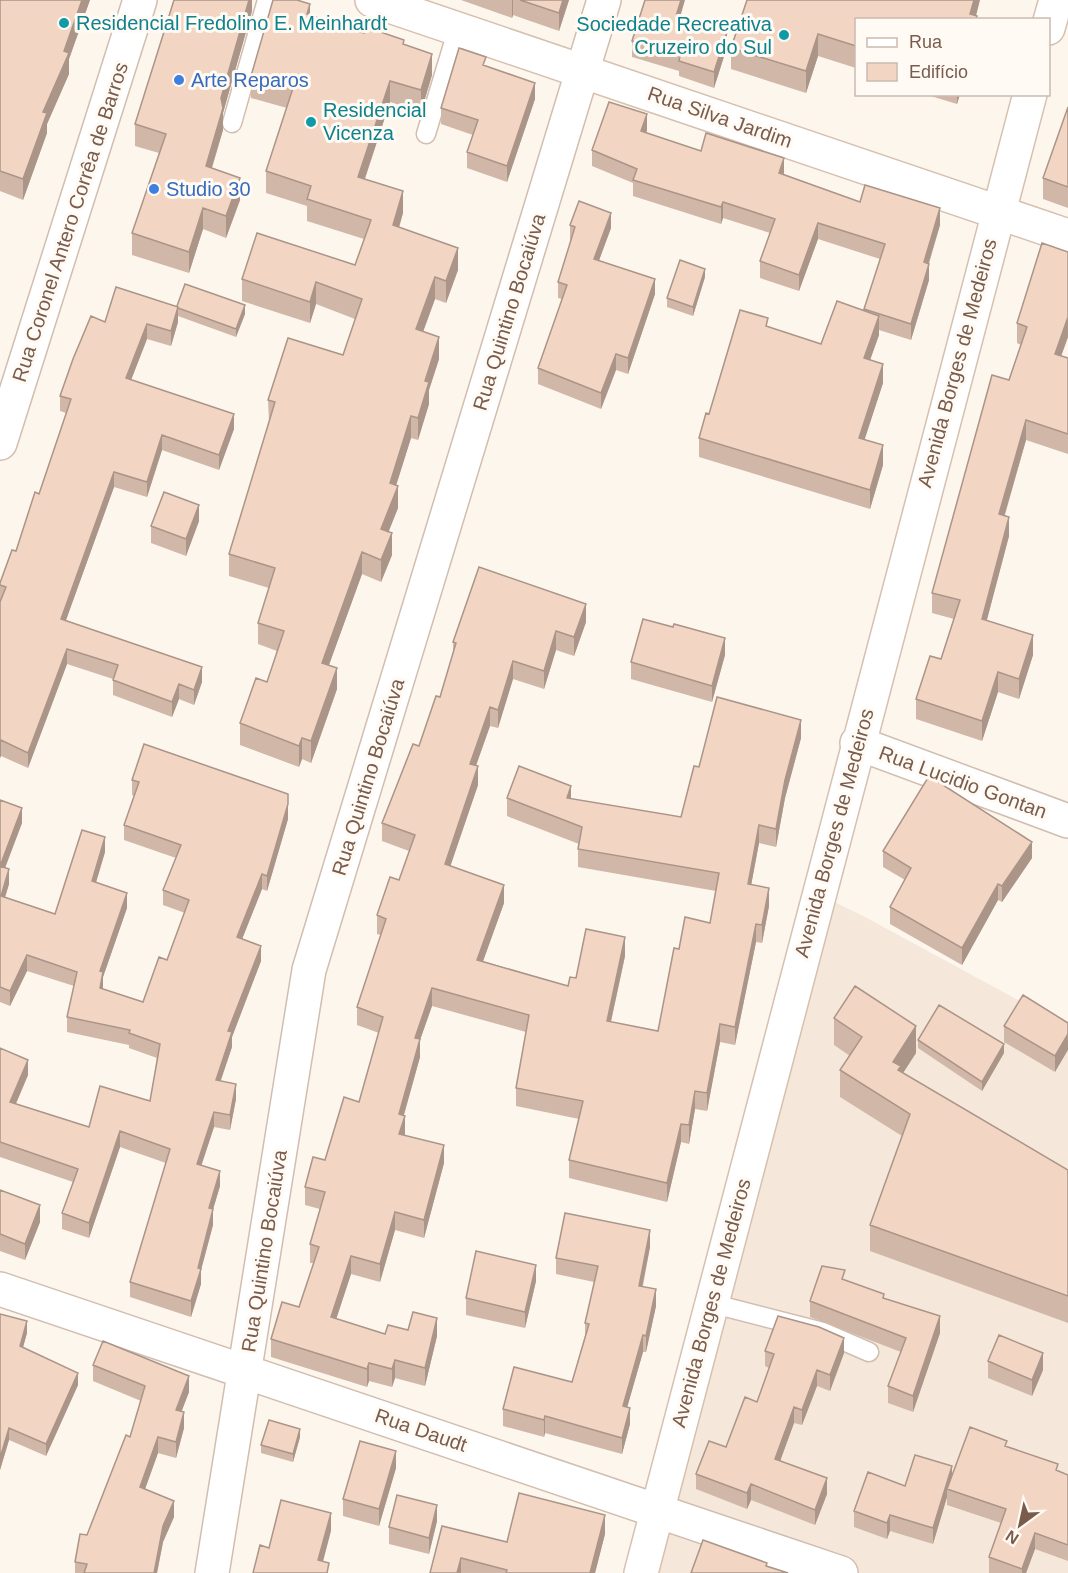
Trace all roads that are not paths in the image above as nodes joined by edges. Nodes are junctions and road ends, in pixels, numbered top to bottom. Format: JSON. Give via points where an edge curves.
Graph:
{"nodes":[{"id":1,"x":140,"y":0,"type":"edge"},
{"id":2,"x":267,"y":0,"type":"edge"},
{"id":3,"x":372,"y":0,"type":"edge"},
{"id":4,"x":604,"y":0,"type":"edge"},
{"id":5,"x":1056,"y":0,"type":"edge"},
{"id":6,"x":1050,"y":21,"type":"edge"},
{"id":7,"x":458,"y":28,"type":"junction"},
{"id":8,"x":583,"y":69,"type":"junction"},
{"id":9,"x":1029,"y":96,"type":"edge"},
{"id":10,"x":232,"y":123,"type":"dead end"},
{"id":11,"x":426,"y":134,"type":"dead end"},
{"id":12,"x":997,"y":211,"type":"junction"},
{"id":13,"x":1068,"y":236,"type":"edge"},
{"id":14,"x":0,"y":443,"type":"edge"},
{"id":15,"x":857,"y":743,"type":"junction"},
{"id":16,"x":1068,"y":821,"type":"edge"},
{"id":17,"x":0,"y":1289,"type":"edge"},
{"id":18,"x":710,"y":1303,"type":"junction"},
{"id":19,"x":869,"y":1352,"type":"dead end"},
{"id":20,"x":245,"y":1371,"type":"junction"},
{"id":21,"x":656,"y":1510,"type":"junction"},
{"id":22,"x":212,"y":1573,"type":"edge"},
{"id":23,"x":641,"y":1573,"type":"edge"},
{"id":24,"x":841,"y":1573,"type":"edge"}],
"edges":[{"from":1,"to":14,"type":"street","name":"Rua Coronel Antero Corrêa de Barros"},
{"from":2,"to":10,"type":"lane"},
{"from":3,"to":7,"type":"street","name":"Rua Silva Jardim"},
{"from":4,"to":8,"type":"street","name":"Rua Quintino Bocaiúva"},
{"from":5,"to":6,"type":"street"},
{"from":7,"to":8,"type":"street","name":"Rua Silva Jardim"},
{"from":7,"to":11,"type":"lane"},
{"from":8,"to":12,"type":"street","name":"Rua Silva Jardim"},
{"from":8,"to":20,"type":"street","name":"Rua Quintino Bocaiúva","via":[[309,970]]},
{"from":9,"to":12,"type":"street","name":"Avenida Borges de Medeiros"},
{"from":12,"to":13,"type":"street","name":"Rua Silva Jardim"},
{"from":12,"to":15,"type":"street","name":"Avenida Borges de Medeiros"},
{"from":15,"to":16,"type":"street","name":"Rua Lucidio Gontan"},
{"from":15,"to":18,"type":"street","name":"Avenida Borges de Medeiros"},
{"from":17,"to":20,"type":"street","name":"Rua Daudt"},
{"from":18,"to":19,"type":"lane","via":[[823,1332]]},
{"from":18,"to":21,"type":"street","name":"Avenida Borges de Medeiros"},
{"from":20,"to":21,"type":"street","name":"Rua Daudt"},
{"from":20,"to":22,"type":"street","name":"Rua Quintino Bocaiúva"},
{"from":21,"to":23,"type":"street","name":"Avenida Borges de Medeiros"},
{"from":21,"to":24,"type":"street","name":"Rua Daudt"}]}
